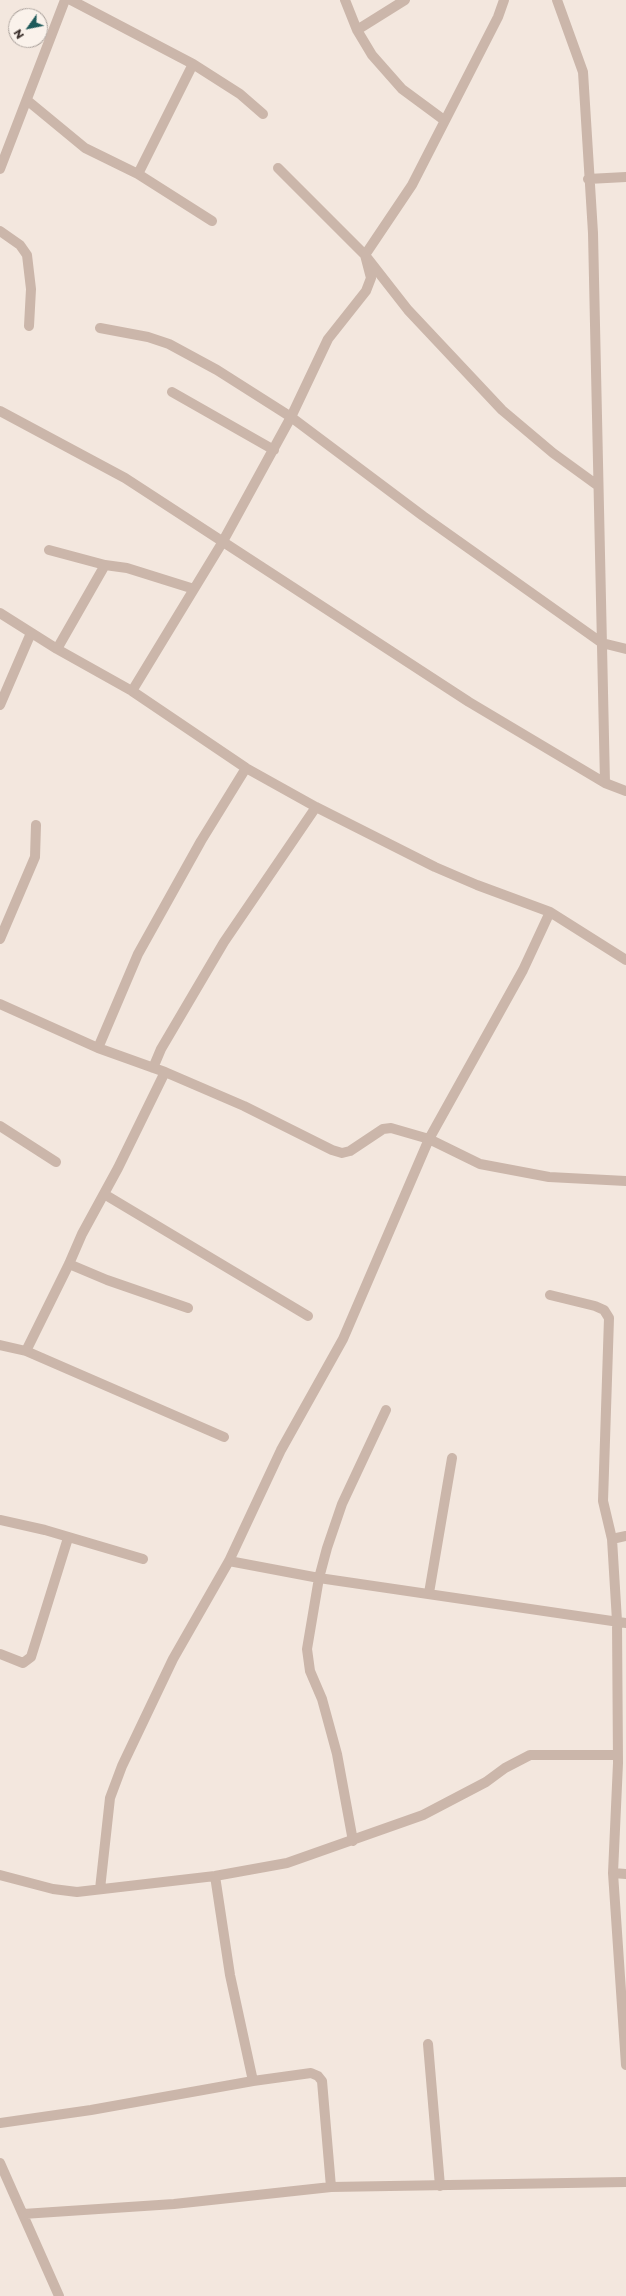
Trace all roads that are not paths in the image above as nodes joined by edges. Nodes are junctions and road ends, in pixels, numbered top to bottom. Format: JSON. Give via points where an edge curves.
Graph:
{"nodes":[{"id":1,"x":65,"y":0,"type":"edge"},
{"id":2,"x":71,"y":0,"type":"edge"},
{"id":3,"x":345,"y":0,"type":"edge"},
{"id":4,"x":405,"y":0,"type":"edge"},
{"id":5,"x":504,"y":0,"type":"edge"},
{"id":6,"x":557,"y":0,"type":"edge"},
{"id":7,"x":357,"y":30,"type":"junction"},
{"id":8,"x":193,"y":64,"type":"junction"},
{"id":9,"x":28,"y":101,"type":"junction"},
{"id":10,"x":263,"y":114,"type":"dead end"},
{"id":11,"x":444,"y":120,"type":"junction"},
{"id":12,"x":278,"y":168,"type":"dead end"},
{"id":13,"x":0,"y":169,"type":"edge"},
{"id":14,"x":138,"y":174,"type":"junction"},
{"id":15,"x":626,"y":177,"type":"edge"},
{"id":16,"x":588,"y":180,"type":"junction"},
{"id":17,"x":212,"y":221,"type":"dead end"},
{"id":18,"x":0,"y":231,"type":"edge"},
{"id":19,"x":365,"y":255,"type":"junction"},
{"id":20,"x":29,"y":326,"type":"dead end"},
{"id":21,"x":100,"y":328,"type":"dead end"},
{"id":22,"x":172,"y":392,"type":"dead end"},
{"id":23,"x":0,"y":411,"type":"edge"},
{"id":24,"x":291,"y":417,"type":"junction"},
{"id":25,"x":274,"y":450,"type":"junction"},
{"id":26,"x":597,"y":485,"type":"junction"},
{"id":27,"x":222,"y":543,"type":"junction"},
{"id":28,"x":49,"y":550,"type":"dead end"},
{"id":29,"x":105,"y":565,"type":"junction"},
{"id":30,"x":194,"y":589,"type":"junction"},
{"id":31,"x":0,"y":613,"type":"edge"},
{"id":32,"x":31,"y":633,"type":"junction"},
{"id":33,"x":602,"y":643,"type":"junction"},
{"id":34,"x":57,"y":649,"type":"junction"},
{"id":35,"x":626,"y":650,"type":"edge"},
{"id":36,"x":132,"y":691,"type":"junction"},
{"id":37,"x":0,"y":705,"type":"edge"},
{"id":38,"x":246,"y":768,"type":"junction"},
{"id":39,"x":605,"y":784,"type":"junction"},
{"id":40,"x":626,"y":791,"type":"edge"},
{"id":41,"x":316,"y":807,"type":"junction"},
{"id":42,"x":36,"y":825,"type":"dead end"},
{"id":43,"x":550,"y":912,"type":"junction"},
{"id":44,"x":0,"y":939,"type":"edge"},
{"id":45,"x":626,"y":960,"type":"edge"},
{"id":46,"x":0,"y":1004,"type":"edge"},
{"id":47,"x":98,"y":1048,"type":"junction"},
{"id":48,"x":153,"y":1068,"type":"junction"},
{"id":49,"x":165,"y":1072,"type":"junction"},
{"id":50,"x":0,"y":1126,"type":"edge"},
{"id":51,"x":429,"y":1139,"type":"junction"},
{"id":52,"x":56,"y":1162,"type":"dead end"},
{"id":53,"x":626,"y":1181,"type":"edge"},
{"id":54,"x":104,"y":1194,"type":"junction"},
{"id":55,"x":69,"y":1264,"type":"junction"},
{"id":56,"x":550,"y":1295,"type":"dead end"},
{"id":57,"x":188,"y":1308,"type":"dead end"},
{"id":58,"x":308,"y":1316,"type":"dead end"},
{"id":59,"x":0,"y":1346,"type":"edge"},
{"id":60,"x":26,"y":1351,"type":"junction"},
{"id":61,"x":386,"y":1410,"type":"dead end"},
{"id":62,"x":224,"y":1437,"type":"dead end"},
{"id":63,"x":452,"y":1458,"type":"dead end"},
{"id":64,"x":0,"y":1520,"type":"edge"},
{"id":65,"x":626,"y":1536,"type":"edge"},
{"id":66,"x":68,"y":1538,"type":"junction"},
{"id":67,"x":612,"y":1539,"type":"junction"},
{"id":68,"x":143,"y":1560,"type":"dead end"},
{"id":69,"x":229,"y":1561,"type":"junction"},
{"id":70,"x":318,"y":1578,"type":"junction"},
{"id":71,"x":429,"y":1593,"type":"junction"},
{"id":72,"x":621,"y":1622,"type":"edge"},
{"id":73,"x":0,"y":1654,"type":"edge"},
{"id":74,"x":620,"y":1761,"type":"edge"},
{"id":75,"x":353,"y":1841,"type":"junction"},
{"id":76,"x":613,"y":1873,"type":"junction"},
{"id":77,"x":0,"y":1874,"type":"edge"},
{"id":78,"x":626,"y":1874,"type":"edge"},
{"id":79,"x":215,"y":1876,"type":"junction"},
{"id":80,"x":100,"y":1889,"type":"junction"},
{"id":81,"x":428,"y":2044,"type":"dead end"},
{"id":82,"x":626,"y":2065,"type":"edge"},
{"id":83,"x":253,"y":2081,"type":"junction"},
{"id":84,"x":0,"y":2123,"type":"edge"},
{"id":85,"x":0,"y":2163,"type":"edge"},
{"id":86,"x":626,"y":2182,"type":"edge"},
{"id":87,"x":440,"y":2186,"type":"junction"},
{"id":88,"x":331,"y":2187,"type":"junction"},
{"id":89,"x":23,"y":2214,"type":"junction"},
{"id":90,"x":59,"y":2296,"type":"edge"}],
"edges":[{"from":1,"to":9,"type":"street"},
{"from":2,"to":8,"type":"street"},
{"from":3,"to":7,"type":"street"},
{"from":4,"to":7,"type":"street"},
{"from":5,"to":11,"type":"street","via":[[498,17]]},
{"from":6,"to":16,"type":"street","via":[[583,72]]},
{"from":7,"to":11,"type":"street","via":[[372,55],[402,89]]},
{"from":8,"to":10,"type":"street","via":[[240,94]]},
{"from":8,"to":14,"type":"street"},
{"from":9,"to":13,"type":"street"},
{"from":9,"to":14,"type":"street","via":[[85,148]]},
{"from":11,"to":19,"type":"street","via":[[412,185]]},
{"from":12,"to":19,"type":"street"},
{"from":14,"to":17,"type":"street"},
{"from":15,"to":16,"type":"street"},
{"from":16,"to":26,"type":"street","via":[[592,232]]},
{"from":18,"to":20,"type":"street","via":[[20,245],[27,254],[31,288]]},
{"from":19,"to":24,"type":"street","via":[[371,278],[366,291],[328,340]]},
{"from":19,"to":26,"type":"street","via":[[408,310],[502,410],[552,453]]},
{"from":21,"to":24,"type":"street","via":[[148,337],[169,344],[217,370]]},
{"from":22,"to":25,"type":"street"},
{"from":23,"to":27,"type":"street","via":[[125,478]]},
{"from":24,"to":25,"type":"street"},
{"from":24,"to":33,"type":"street","via":[[423,516]]},
{"from":25,"to":27,"type":"street"},
{"from":26,"to":33,"type":"street"},
{"from":27,"to":30,"type":"street"},
{"from":27,"to":39,"type":"street","via":[[469,702]]},
{"from":28,"to":29,"type":"street"},
{"from":29,"to":30,"type":"street","via":[[127,568]]},
{"from":29,"to":34,"type":"street"},
{"from":30,"to":36,"type":"street"},
{"from":31,"to":32,"type":"street"},
{"from":32,"to":34,"type":"street"},
{"from":32,"to":37,"type":"street"},
{"from":33,"to":35,"type":"street"},
{"from":33,"to":39,"type":"street"},
{"from":34,"to":36,"type":"street"},
{"from":36,"to":38,"type":"street"},
{"from":38,"to":41,"type":"street"},
{"from":38,"to":47,"type":"street","via":[[201,841],[138,954]]},
{"from":39,"to":40,"type":"street"},
{"from":41,"to":43,"type":"street","via":[[435,867]]},
{"from":41,"to":48,"type":"street","via":[[224,942],[164,1043]]},
{"from":42,"to":44,"type":"street","via":[[35,857]]},
{"from":43,"to":45,"type":"street"},
{"from":43,"to":51,"type":"street","via":[[523,970]]},
{"from":46,"to":47,"type":"street"},
{"from":47,"to":48,"type":"street"},
{"from":48,"to":49,"type":"street"},
{"from":49,"to":51,"type":"street","via":[[342,1153],[350,1151],[383,1129],[391,1128]]},
{"from":49,"to":54,"type":"street"},
{"from":50,"to":52,"type":"street"},
{"from":51,"to":53,"type":"street","via":[[480,1164],[511,1171],[550,1177]]},
{"from":51,"to":69,"type":"street","via":[[343,1339],[281,1450]]},
{"from":54,"to":55,"type":"street"},
{"from":54,"to":58,"type":"street"},
{"from":55,"to":57,"type":"street","via":[[106,1280]]},
{"from":55,"to":60,"type":"street"},
{"from":56,"to":67,"type":"street","via":[[595,1306],[604,1310],[609,1318],[603,1501]]},
{"from":59,"to":60,"type":"street"},
{"from":60,"to":62,"type":"street"},
{"from":61,"to":70,"type":"street","via":[[342,1504]]},
{"from":63,"to":71,"type":"street"},
{"from":64,"to":66,"type":"street"},
{"from":65,"to":67,"type":"street"},
{"from":66,"to":68,"type":"street"},
{"from":66,"to":73,"type":"street","via":[[31,1657],[23,1663]]},
{"from":67,"to":72,"type":"street"},
{"from":69,"to":70,"type":"street"},
{"from":69,"to":80,"type":"street","via":[[173,1659],[122,1766],[110,1798]]},
{"from":70,"to":71,"type":"street"},
{"from":70,"to":75,"type":"street","via":[[307,1649],[310,1671],[322,1699],[337,1754]]},
{"from":71,"to":72,"type":"street"},
{"from":72,"to":74,"type":"street"},
{"from":74,"to":75,"type":"street","via":[[530,1755],[486,1782],[423,1815]]},
{"from":74,"to":76,"type":"street"},
{"from":75,"to":79,"type":"street","via":[[287,1863]]},
{"from":76,"to":78,"type":"street"},
{"from":76,"to":82,"type":"street"},
{"from":77,"to":80,"type":"street","via":[[77,1892]]},
{"from":79,"to":80,"type":"street"},
{"from":79,"to":83,"type":"street","via":[[230,1975]]},
{"from":81,"to":87,"type":"street"},
{"from":83,"to":84,"type":"street","via":[[91,2110]]},
{"from":83,"to":88,"type":"street","via":[[311,2073],[318,2076],[322,2082]]},
{"from":85,"to":89,"type":"street"},
{"from":86,"to":87,"type":"street"},
{"from":87,"to":88,"type":"street"},
{"from":88,"to":89,"type":"street","via":[[174,2204]]},
{"from":89,"to":90,"type":"street"}]}
